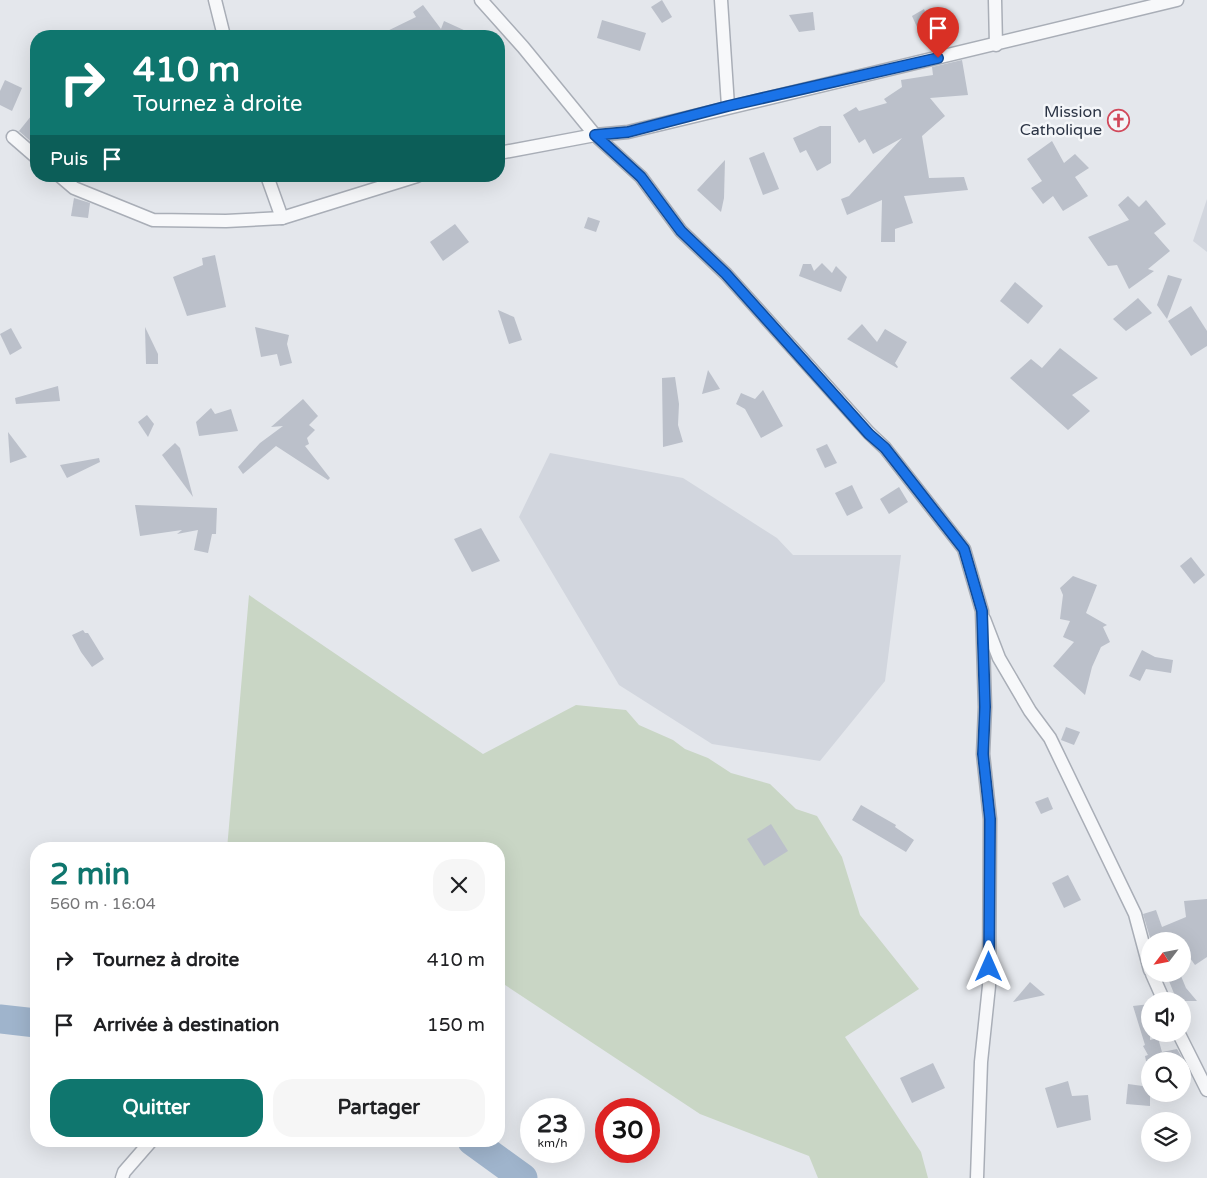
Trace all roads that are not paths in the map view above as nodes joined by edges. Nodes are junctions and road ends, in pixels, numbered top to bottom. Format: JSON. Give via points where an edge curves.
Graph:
{"nodes":[{"id":1,"x":214,"y":0,"type":"edge"},
{"id":2,"x":481,"y":0,"type":"edge"},
{"id":3,"x":721,"y":0,"type":"edge"},
{"id":4,"x":995,"y":0,"type":"edge"},
{"id":5,"x":1177,"y":0,"type":"edge"},
{"id":6,"x":222,"y":30,"type":"edge"},
{"id":7,"x":996,"y":45,"type":"junction"},
{"id":8,"x":728,"y":106,"type":"junction"},
{"id":9,"x":595,"y":135,"type":"junction"},
{"id":10,"x":13,"y":137,"type":"dead end"},
{"id":11,"x":30,"y":152,"type":"edge"},
{"id":12,"x":505,"y":152,"type":"edge"},
{"id":13,"x":67,"y":182,"type":"edge"},
{"id":14,"x":268,"y":182,"type":"edge"},
{"id":15,"x":398,"y":182,"type":"edge"},
{"id":16,"x":282,"y":218,"type":"junction"},
{"id":17,"x":982,"y":611,"type":"junction"},
{"id":18,"x":1141,"y":936,"type":"edge"},
{"id":19,"x":1183,"y":1042,"type":"edge"},
{"id":20,"x":1207,"y":1090,"type":"edge"},
{"id":21,"x":147,"y":1147,"type":"edge"},
{"id":22,"x":122,"y":1178,"type":"edge"},
{"id":23,"x":977,"y":1178,"type":"edge"}],
"edges":[{"from":1,"to":6,"type":"street"},
{"from":2,"to":9,"type":"street"},
{"from":3,"to":8,"type":"street"},
{"from":4,"to":7,"type":"street"},
{"from":5,"to":7,"type":"street"},
{"from":7,"to":8,"type":"street"},
{"from":8,"to":9,"type":"street","via":[[628,132]]},
{"from":9,"to":12,"type":"street"},
{"from":9,"to":17,"type":"street","via":[[641,177],[681,231],[726,274],[885,448],[964,549]]},
{"from":10,"to":11,"type":"street"},
{"from":13,"to":16,"type":"street","via":[[74,188],[153,220]]},
{"from":14,"to":16,"type":"street"},
{"from":15,"to":16,"type":"street"},
{"from":17,"to":18,"type":"street","via":[[999,658],[1050,738],[1135,914]]},
{"from":17,"to":23,"type":"street","via":[[983,754],[990,819],[989,986],[981,1072]]},
{"from":19,"to":20,"type":"street"},
{"from":21,"to":22,"type":"street"}]}
